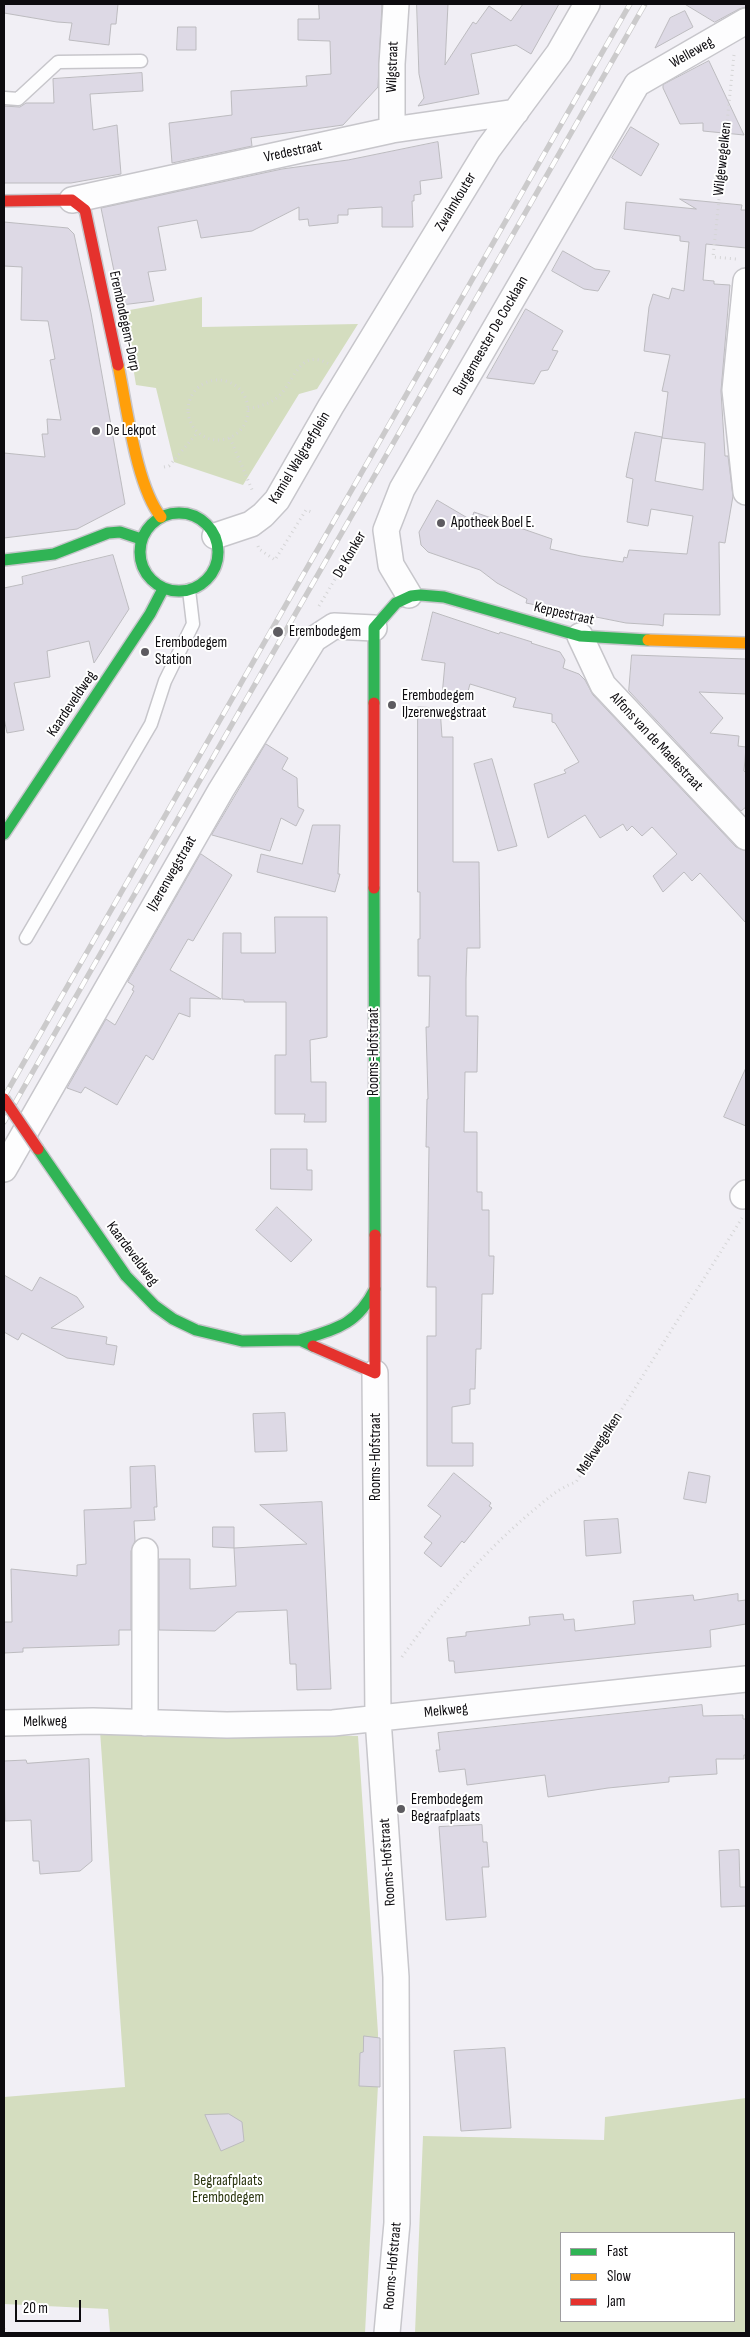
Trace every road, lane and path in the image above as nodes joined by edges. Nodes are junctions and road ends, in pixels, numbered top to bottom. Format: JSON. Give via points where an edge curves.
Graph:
{"nodes":[{"id":1,"x":396,"y":4,"type":"edge"},
{"id":2,"x":587,"y":4,"type":"edge"},
{"id":3,"x":742,"y":24,"type":"edge"},
{"id":4,"x":141,"y":62,"type":"dead end"},
{"id":5,"x":636,"y":84,"type":"joint"},
{"id":6,"x":5,"y":98,"type":"dead end"},
{"id":7,"x":516,"y":112,"type":"junction"},
{"id":8,"x":392,"y":130,"type":"junction"},
{"id":9,"x":72,"y":200,"type":"junction"},
{"id":10,"x":4,"y":201,"type":"edge"},
{"id":11,"x":742,"y":271,"type":"edge"},
{"id":12,"x":350,"y":375,"type":"junction"},
{"id":13,"x":331,"y":406,"type":"joint"},
{"id":14,"x":248,"y":409,"type":"junction"},
{"id":15,"x":198,"y":432,"type":"junction"},
{"id":16,"x":230,"y":438,"type":"junction"},
{"id":17,"x":140,"y":472,"type":"junction"},
{"id":18,"x":746,"y":492,"type":"edge"},
{"id":19,"x":314,"y":514,"type":"dead end"},
{"id":20,"x":160,"y":517,"type":"junction"},
{"id":21,"x":257,"y":520,"type":"junction"},
{"id":22,"x":363,"y":532,"type":"dead end"},
{"id":23,"x":215,"y":536,"type":"junction"},
{"id":24,"x":141,"y":539,"type":"junction"},
{"id":25,"x":4,"y":560,"type":"edge"},
{"id":26,"x":163,"y":589,"type":"junction"},
{"id":27,"x":189,"y":590,"type":"junction"},
{"id":28,"x":409,"y":595,"type":"junction"},
{"id":29,"x":318,"y":609,"type":"dead end"},
{"id":30,"x":374,"y":628,"type":"junction"},
{"id":31,"x":580,"y":636,"type":"junction"},
{"id":32,"x":746,"y":643,"type":"edge"},
{"id":33,"x":4,"y":834,"type":"edge"},
{"id":34,"x":746,"y":837,"type":"edge"},
{"id":35,"x":26,"y":938,"type":"dead end"},
{"id":36,"x":4,"y":1099,"type":"edge"},
{"id":37,"x":4,"y":1169,"type":"edge"},
{"id":38,"x":745,"y":1200,"type":"edge"},
{"id":39,"x":376,"y":1289,"type":"junction"},
{"id":40,"x":300,"y":1340,"type":"junction"},
{"id":41,"x":376,"y":1373,"type":"junction"},
{"id":42,"x":145,"y":1551,"type":"dead end"},
{"id":43,"x":399,"y":1661,"type":"dead end"},
{"id":44,"x":746,"y":1679,"type":"edge"},
{"id":45,"x":378,"y":1719,"type":"junction"},
{"id":46,"x":4,"y":1723,"type":"edge"},
{"id":47,"x":145,"y":1723,"type":"junction"},
{"id":48,"x":4,"y":2329,"type":"edge"},
{"id":49,"x":8,"y":2333,"type":"edge"},
{"id":50,"x":387,"y":2333,"type":"edge"}],
"edges":[{"from":1,"to":8,"type":"street","name":"Wilgstraat"},
{"from":2,"to":7,"type":"street","name":"Zwalmkouter","via":[[559,53]]},
{"from":3,"to":5,"type":"street","name":"Welleweg"},
{"from":3,"to":11,"type":"path","name":"Wilgewegelken","via":[[713,257]]},
{"from":4,"to":6,"type":"lane","via":[[58,62],[18,99]]},
{"from":5,"to":28,"type":"street","name":"Burgemeester De Cocklaan","via":[[402,489],[386,530],[391,565]]},
{"from":7,"to":8,"type":"street","name":"Vredestraat"},
{"from":7,"to":12,"type":"street","name":"Zwalmkouter","via":[[488,149]]},
{"from":8,"to":9,"type":"street","name":"Vredestraat"},
{"from":9,"to":10,"type":"street"},
{"from":9,"to":17,"type":"street","name":"Erembodegem-Dorp","via":[[85,210]]},
{"from":11,"to":18,"type":"street","via":[[735,390]]},
{"from":12,"to":13,"type":"street","name":"Zwalmkouter"},
{"from":12,"to":14,"type":"path","via":[[321,360],[312,359],[302,364],[280,395],[269,404]]},
{"from":13,"to":21,"type":"street","name":"Kamiel Walgraefplein","via":[[277,500]]},
{"from":14,"to":15,"type":"path","via":[[247,400],[234,384],[225,381],[206,383],[198,388],[188,406]]},
{"from":14,"to":16,"type":"path","via":[[243,426]]},
{"from":15,"to":16,"type":"path","via":[[213,440]]},
{"from":15,"to":17,"type":"path","via":[[169,466]]},
{"from":16,"to":21,"type":"path"},
{"from":17,"to":20,"type":"street","name":"Erembodegem-Dorp","via":[[142,484]]},
{"from":19,"to":21,"type":"path","via":[[306,510],[276,560],[259,549]]},
{"from":20,"to":23,"type":"street","via":[[179,513],[194,516]]},
{"from":20,"to":24,"type":"street"},
{"from":21,"to":23,"type":"street"},
{"from":22,"to":29,"type":"path","name":"De Konker"},
{"from":23,"to":27,"type":"street","via":[[218,550],[211,575]]},
{"from":24,"to":25,"type":"street","via":[[120,532],[108,533],[54,554]]},
{"from":24,"to":26,"type":"street","via":[[142,567]]},
{"from":26,"to":27,"type":"street"},
{"from":26,"to":33,"type":"street","name":"Kaardeveldweg","via":[[150,614]]},
{"from":27,"to":35,"type":"lane","via":[[193,624],[164,681],[151,724]]},
{"from":28,"to":30,"type":"street","via":[[387,610]]},
{"from":28,"to":31,"type":"street","name":"Keppestraat","via":[[424,593],[444,597]]},
{"from":30,"to":37,"type":"street","name":"IJzerenwegstraat","via":[[334,626],[314,639],[221,790]]},
{"from":30,"to":39,"type":"street","name":"Rooms-Hofstraat"},
{"from":31,"to":32,"type":"street","name":"Keppestraat"},
{"from":31,"to":34,"type":"street","name":"Alfons van de Maelestraat","via":[[603,685]]},
{"from":36,"to":40,"type":"street","name":"Kaardeveldweg","bridge":true,"via":[[126,1276],[155,1306],[196,1330],[242,1341]]},
{"from":38,"to":43,"type":"path","name":"Melkwegelken","via":[[576,1482],[555,1493],[477,1563]]},
{"from":39,"to":40,"type":"street","via":[[368,1305],[353,1321]]},
{"from":39,"to":41,"type":"street","name":"Rooms-Hofstraat"},
{"from":40,"to":41,"type":"street","name":"Kaardeveldweg"},
{"from":41,"to":45,"type":"street","name":"Rooms-Hofstraat"},
{"from":42,"to":47,"type":"street"},
{"from":44,"to":45,"type":"street","name":"Melkweg"},
{"from":45,"to":47,"type":"street","name":"Melkweg","via":[[227,1725]]},
{"from":45,"to":50,"type":"street","name":"Rooms-Hofstraat","via":[[396,1977],[397,2223]]},
{"from":46,"to":47,"type":"street","name":"Melkweg"},
{"from":48,"to":49,"type":"path"}]}
